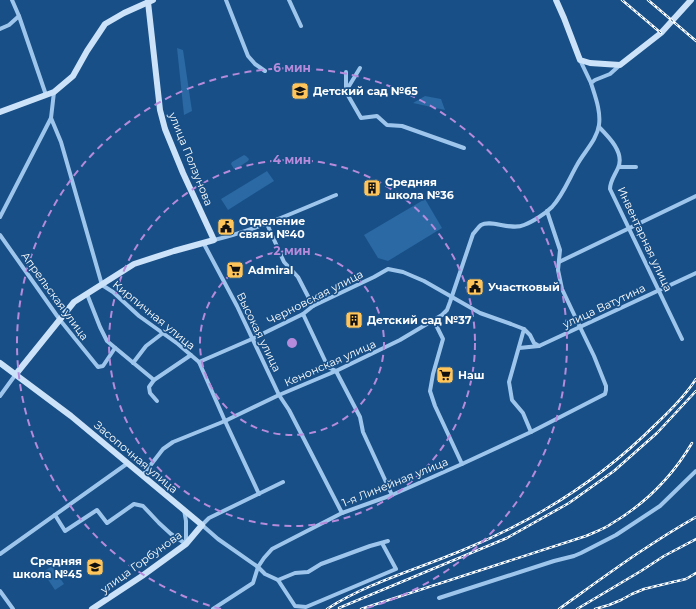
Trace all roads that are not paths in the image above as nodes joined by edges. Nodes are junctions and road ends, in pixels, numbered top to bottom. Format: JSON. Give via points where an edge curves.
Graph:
{"nodes":[{"id":1,"x":12,"y":0,"type":"edge"},
{"id":2,"x":226,"y":0,"type":"edge"},
{"id":3,"x":289,"y":0,"type":"edge"},
{"id":4,"x":556,"y":0,"type":"edge"},
{"id":5,"x":691,"y":0,"type":"edge"},
{"id":6,"x":150,"y":1,"type":"edge"},
{"id":7,"x":20,"y":16,"type":"junction"},
{"id":8,"x":301,"y":26,"type":"dead end"},
{"id":9,"x":0,"y":29,"type":"edge"},
{"id":10,"x":580,"y":60,"type":"junction"},
{"id":11,"x":620,"y":65,"type":"junction"},
{"id":12,"x":360,"y":68,"type":"dead end"},
{"id":13,"x":265,"y":71,"type":"dead end"},
{"id":14,"x":346,"y":72,"type":"dead end"},
{"id":15,"x":591,"y":83,"type":"junction"},
{"id":16,"x":54,"y":92,"type":"junction"},
{"id":17,"x":346,"y":92,"type":"junction"},
{"id":18,"x":46,"y":95,"type":"junction"},
{"id":19,"x":0,"y":112,"type":"edge"},
{"id":20,"x":51,"y":118,"type":"junction"},
{"id":21,"x":599,"y":127,"type":"junction"},
{"id":22,"x":464,"y":148,"type":"dead end"},
{"id":23,"x":619,"y":167,"type":"junction"},
{"id":24,"x":636,"y":167,"type":"dead end"},
{"id":25,"x":336,"y":195,"type":"dead end"},
{"id":26,"x":696,"y":196,"type":"edge"},
{"id":27,"x":547,"y":211,"type":"junction"},
{"id":28,"x":0,"y":217,"type":"edge"},
{"id":29,"x":267,"y":224,"type":"junction"},
{"id":30,"x":629,"y":228,"type":"junction"},
{"id":31,"x":0,"y":235,"type":"edge"},
{"id":32,"x":214,"y":240,"type":"junction"},
{"id":33,"x":204,"y":244,"type":"junction"},
{"id":34,"x":559,"y":262,"type":"junction"},
{"id":35,"x":696,"y":273,"type":"edge"},
{"id":36,"x":102,"y":285,"type":"junction"},
{"id":37,"x":659,"y":290,"type":"junction"},
{"id":38,"x":87,"y":294,"type":"junction"},
{"id":39,"x":452,"y":298,"type":"junction"},
{"id":40,"x":312,"y":306,"type":"junction"},
{"id":41,"x":303,"y":314,"type":"junction"},
{"id":42,"x":60,"y":320,"type":"junction"},
{"id":43,"x":434,"y":321,"type":"junction"},
{"id":44,"x":580,"y":328,"type":"junction"},
{"id":45,"x":524,"y":329,"type":"junction"},
{"id":46,"x":163,"y":333,"type":"junction"},
{"id":47,"x":252,"y":339,"type":"junction"},
{"id":48,"x":682,"y":339,"type":"dead end"},
{"id":49,"x":538,"y":346,"type":"junction"},
{"id":50,"x":115,"y":348,"type":"junction"},
{"id":51,"x":519,"y":348,"type":"junction"},
{"id":52,"x":191,"y":355,"type":"junction"},
{"id":53,"x":199,"y":362,"type":"junction"},
{"id":54,"x":0,"y":363,"type":"edge"},
{"id":55,"x":133,"y":363,"type":"junction"},
{"id":56,"x":336,"y":371,"type":"junction"},
{"id":57,"x":16,"y":374,"type":"junction"},
{"id":58,"x":154,"y":380,"type":"junction"},
{"id":59,"x":279,"y":395,"type":"junction"},
{"id":60,"x":0,"y":396,"type":"edge"},
{"id":61,"x":157,"y":401,"type":"dead end"},
{"id":62,"x":224,"y":421,"type":"junction"},
{"id":63,"x":531,"y":432,"type":"junction"},
{"id":64,"x":128,"y":463,"type":"junction"},
{"id":65,"x":462,"y":464,"type":"junction"},
{"id":66,"x":696,"y":471,"type":"edge"},
{"id":67,"x":143,"y":475,"type":"junction"},
{"id":68,"x":284,"y":482,"type":"dead end"},
{"id":69,"x":259,"y":494,"type":"junction"},
{"id":70,"x":392,"y":495,"type":"junction"},
{"id":71,"x":184,"y":510,"type":"junction"},
{"id":72,"x":342,"y":514,"type":"junction"},
{"id":73,"x":55,"y":515,"type":"junction"},
{"id":74,"x":202,"y":526,"type":"junction"},
{"id":75,"x":388,"y":541,"type":"dead end"},
{"id":76,"x":382,"y":543,"type":"junction"},
{"id":77,"x":186,"y":544,"type":"junction"},
{"id":78,"x":0,"y":554,"type":"edge"},
{"id":79,"x":258,"y":567,"type":"junction"},
{"id":80,"x":278,"y":580,"type":"junction"},
{"id":81,"x":0,"y":591,"type":"edge"},
{"id":82,"x":438,"y":598,"type":"dead end"},
{"id":83,"x":13,"y":609,"type":"edge"},
{"id":84,"x":92,"y":609,"type":"edge"},
{"id":85,"x":213,"y":609,"type":"edge"}],
"edges":[{"from":1,"to":7,"type":"street"},
{"from":2,"to":13,"type":"street","via":[[248,56]]},
{"from":3,"to":8,"type":"street"},
{"from":4,"to":10,"type":"street"},
{"from":5,"to":11,"type":"street","via":[[661,33]]},
{"from":6,"to":16,"type":"street","via":[[105,24],[73,76]]},
{"from":6,"to":32,"type":"street","name":"улица Ползунова","via":[[160,110],[165,129]]},
{"from":7,"to":9,"type":"street"},
{"from":7,"to":18,"type":"street"},
{"from":10,"to":11,"type":"street"},
{"from":10,"to":15,"type":"street"},
{"from":11,"to":15,"type":"street","via":[[610,74]]},
{"from":12,"to":17,"type":"street"},
{"from":14,"to":17,"type":"street"},
{"from":15,"to":21,"type":"street","via":[[598,108]]},
{"from":16,"to":18,"type":"street"},
{"from":16,"to":20,"type":"street"},
{"from":17,"to":22,"type":"street","via":[[360,118],[377,116],[387,125],[402,126]]},
{"from":18,"to":19,"type":"street"},
{"from":20,"to":28,"type":"street"},
{"from":20,"to":36,"type":"street","name":"Кирпичная улица","via":[[61,142]]},
{"from":21,"to":23,"type":"street","via":[[616,148]]},
{"from":21,"to":27,"type":"street","via":[[562,193]]},
{"from":23,"to":24,"type":"street"},
{"from":23,"to":30,"type":"street","name":"Инвентарная улица","via":[[610,189]]},
{"from":25,"to":29,"type":"street"},
{"from":26,"to":30,"type":"street"},
{"from":27,"to":34,"type":"street","via":[[560,250]]},
{"from":27,"to":39,"type":"street","name":"Кенонская улица","via":[[522,226],[481,225],[472,239]]},
{"from":29,"to":32,"type":"street"},
{"from":29,"to":40,"type":"street","via":[[284,262],[298,277]]},
{"from":30,"to":34,"type":"street"},
{"from":30,"to":37,"type":"street","name":"Инвентарная улица"},
{"from":31,"to":42,"type":"street","name":"Апрельская улица"},
{"from":32,"to":33,"type":"street"},
{"from":33,"to":36,"type":"street","via":[[134,264]]},
{"from":33,"to":47,"type":"street","name":"Высокая улица"},
{"from":34,"to":44,"type":"street","via":[[562,288]]},
{"from":35,"to":37,"type":"street","name":"улица Ватутина"},
{"from":36,"to":38,"type":"street"},
{"from":36,"to":46,"type":"street","name":"Кирпичная улица"},
{"from":37,"to":44,"type":"street","name":"улица Ватутина"},
{"from":37,"to":48,"type":"street","name":"Инвентарная улица"},
{"from":38,"to":42,"type":"street","via":[[74,302]]},
{"from":38,"to":50,"type":"street","via":[[107,341]]},
{"from":39,"to":40,"type":"street","name":"Черновская улица","via":[[424,281],[388,269]]},
{"from":39,"to":43,"type":"street","name":"Кенонская улица","via":[[445,313]]},
{"from":39,"to":45,"type":"street","name":"Черновская улица","via":[[480,313]]},
{"from":40,"to":41,"type":"street","name":"Черновская улица"},
{"from":41,"to":47,"type":"street","name":"Черновская улица"},
{"from":41,"to":56,"type":"street","via":[[328,367]]},
{"from":42,"to":50,"type":"street","name":"Апрельская улица","via":[[98,367],[103,366]]},
{"from":42,"to":57,"type":"street"},
{"from":43,"to":56,"type":"street","name":"Кенонская улица"},
{"from":43,"to":65,"type":"street","via":[[443,339],[430,391]]},
{"from":44,"to":49,"type":"street","name":"улица Ватутина"},
{"from":44,"to":63,"type":"street","name":"1-я Линейная улица","via":[[606,386],[605,394]]},
{"from":45,"to":49,"type":"street"},
{"from":45,"to":51,"type":"street"},
{"from":46,"to":52,"type":"street","name":"Кирпичная улица"},
{"from":46,"to":55,"type":"street","via":[[146,346]]},
{"from":47,"to":53,"type":"street","name":"Черновская улица"},
{"from":47,"to":59,"type":"street","name":"Высокая улица"},
{"from":49,"to":51,"type":"street","name":"улица Ватутина"},
{"from":50,"to":55,"type":"street"},
{"from":51,"to":63,"type":"street","via":[[509,382],[512,400],[523,413]]},
{"from":52,"to":53,"type":"street","name":"Кирпичная улица"},
{"from":52,"to":58,"type":"street"},
{"from":53,"to":62,"type":"street","name":"Кирпичная улица"},
{"from":54,"to":57,"type":"street","name":"Засопочная улица"},
{"from":55,"to":58,"type":"street"},
{"from":56,"to":59,"type":"street","name":"Кенонская улица"},
{"from":56,"to":70,"type":"street","via":[[360,417],[363,432]]},
{"from":57,"to":60,"type":"street"},
{"from":57,"to":64,"type":"street","name":"Засопочная улица"},
{"from":58,"to":61,"type":"street","via":[[149,387],[150,393]]},
{"from":59,"to":62,"type":"street","name":"Кенонская улица"},
{"from":59,"to":72,"type":"street","name":"Высокая улица"},
{"from":62,"to":67,"type":"street","name":"Кенонская улица","via":[[173,442],[163,449]]},
{"from":62,"to":69,"type":"street","name":"Кирпичная улица"},
{"from":63,"to":65,"type":"street","name":"1-я Линейная улица"},
{"from":64,"to":67,"type":"street","name":"Засопочная улица"},
{"from":64,"to":73,"type":"street"},
{"from":65,"to":70,"type":"street","name":"1-я Линейная улица"},
{"from":66,"to":82,"type":"street","via":[[660,506],[616,536],[574,556],[554,560]]},
{"from":67,"to":71,"type":"street","name":"Засопочная улица"},
{"from":68,"to":69,"type":"street","name":"улица Горбунова"},
{"from":69,"to":74,"type":"street","name":"улица Горбунова","via":[[209,518]]},
{"from":70,"to":72,"type":"street","name":"1-я Линейная улица"},
{"from":71,"to":74,"type":"street","name":"Засопочная улица"},
{"from":71,"to":77,"type":"street"},
{"from":72,"to":79,"type":"street","name":"1-я Линейная улица","via":[[272,549]]},
{"from":73,"to":77,"type":"street","via":[[65,531],[97,510],[106,523],[134,504],[143,506],[158,523]]},
{"from":73,"to":78,"type":"street"},
{"from":74,"to":77,"type":"street","name":"улица Горбунова"},
{"from":74,"to":79,"type":"street","name":"Засопочная улица"},
{"from":75,"to":76,"type":"street"},
{"from":76,"to":80,"type":"street","via":[[321,564],[308,572],[295,573]]},
{"from":76,"to":80,"type":"street","via":[[396,570],[306,606],[295,606]]},
{"from":77,"to":84,"type":"street","name":"улица Горбунова"},
{"from":79,"to":80,"type":"street","name":"Засопочная улица","via":[[265,574]]},
{"from":79,"to":85,"type":"street","name":"1-я Линейная улица","via":[[253,582]]},
{"from":81,"to":83,"type":"street"}]}
